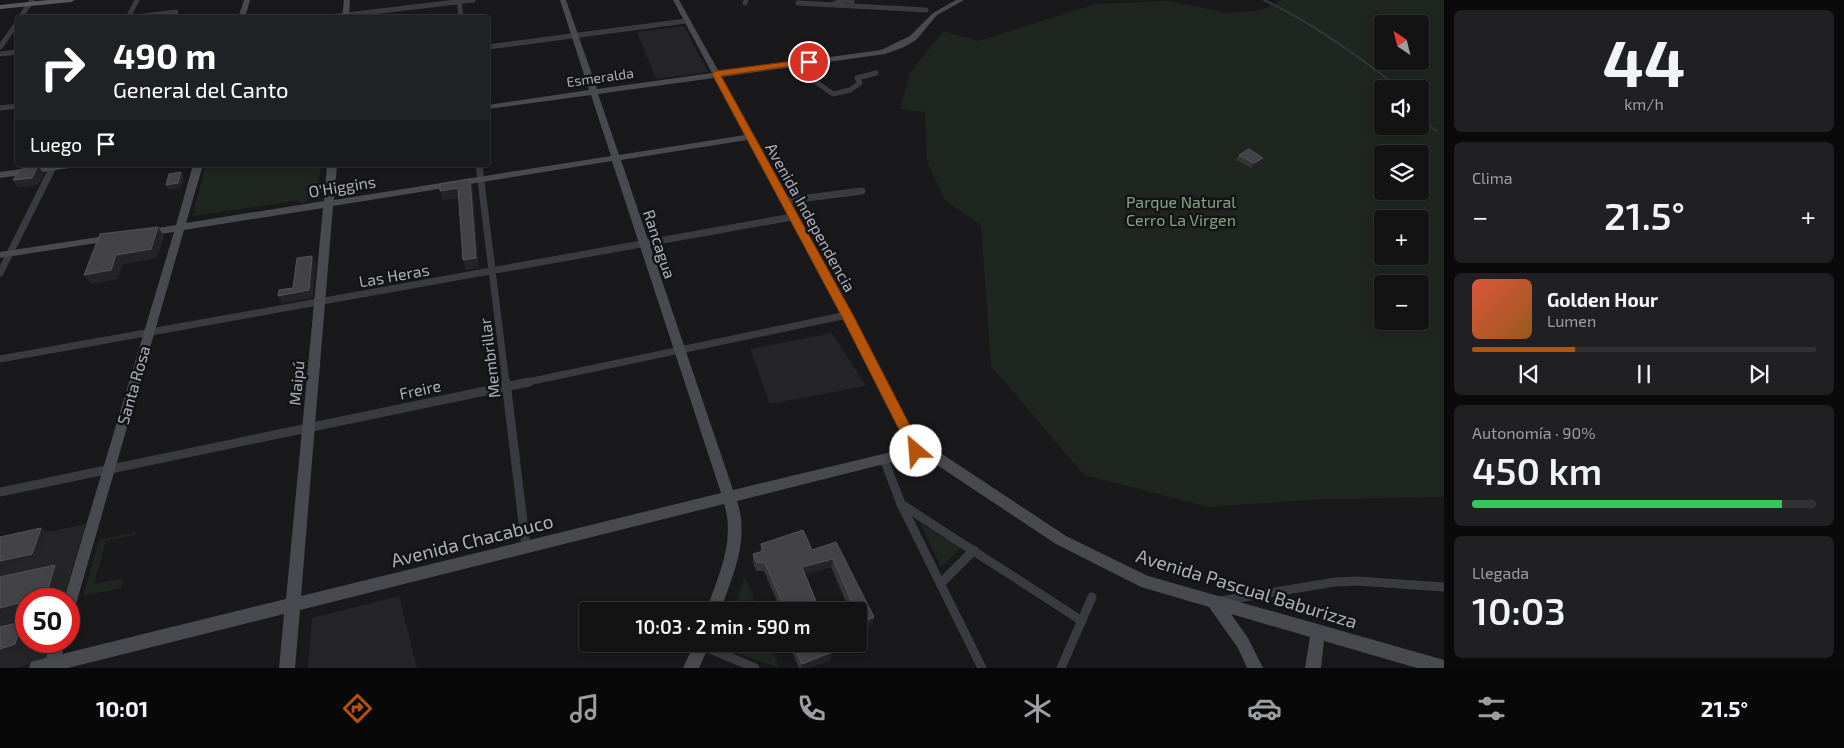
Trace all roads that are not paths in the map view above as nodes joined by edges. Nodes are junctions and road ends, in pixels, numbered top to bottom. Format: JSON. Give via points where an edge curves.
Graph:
{"nodes":[{"id":1,"x":71,"y":0,"type":"edge"},
{"id":2,"x":137,"y":0,"type":"edge"},
{"id":3,"x":246,"y":0,"type":"edge"},
{"id":4,"x":347,"y":0,"type":"edge"},
{"id":5,"x":474,"y":0,"type":"edge"},
{"id":6,"x":563,"y":0,"type":"edge"},
{"id":7,"x":676,"y":0,"type":"edge"},
{"id":8,"x":961,"y":0,"type":"edge"},
{"id":9,"x":459,"y":1,"type":"edge"},
{"id":10,"x":31,"y":2,"type":"edge"},
{"id":11,"x":852,"y":3,"type":"edge"},
{"id":12,"x":798,"y":4,"type":"edge"},
{"id":13,"x":0,"y":8,"type":"edge"},
{"id":14,"x":926,"y":10,"type":"dead end"},
{"id":15,"x":176,"y":12,"type":"dead end"},
{"id":16,"x":22,"y":15,"type":"edge"},
{"id":17,"x":130,"y":15,"type":"edge"},
{"id":18,"x":152,"y":15,"type":"edge"},
{"id":19,"x":242,"y":15,"type":"edge"},
{"id":20,"x":346,"y":15,"type":"edge"},
{"id":21,"x":354,"y":15,"type":"edge"},
{"id":22,"x":461,"y":15,"type":"edge"},
{"id":23,"x":686,"y":21,"type":"junction"},
{"id":24,"x":15,"y":26,"type":"edge"},
{"id":25,"x":575,"y":36,"type":"junction"},
{"id":26,"x":0,"y":47,"type":"edge"},
{"id":27,"x":490,"y":47,"type":"edge"},
{"id":28,"x":15,"y":52,"type":"edge"},
{"id":29,"x":0,"y":54,"type":"edge"},
{"id":30,"x":791,"y":64,"type":"junction"},
{"id":31,"x":876,"y":73,"type":"dead end"},
{"id":32,"x":716,"y":74,"type":"junction"},
{"id":33,"x":594,"y":92,"type":"junction"},
{"id":34,"x":833,"y":94,"type":"junction"},
{"id":35,"x":827,"y":98,"type":"dead end"},
{"id":36,"x":15,"y":106,"type":"edge"},
{"id":37,"x":490,"y":107,"type":"edge"},
{"id":38,"x":0,"y":108,"type":"edge"},
{"id":39,"x":748,"y":137,"type":"junction"},
{"id":40,"x":616,"y":158,"type":"junction"},
{"id":41,"x":48,"y":167,"type":"edge"},
{"id":42,"x":53,"y":167,"type":"edge"},
{"id":43,"x":197,"y":167,"type":"edge"},
{"id":44,"x":332,"y":167,"type":"edge"},
{"id":45,"x":479,"y":167,"type":"edge"},
{"id":46,"x":0,"y":175,"type":"edge"},
{"id":47,"x":480,"y":180,"type":"junction"},
{"id":48,"x":331,"y":186,"type":"junction"},
{"id":49,"x":862,"y":191,"type":"dead end"},
{"id":50,"x":784,"y":201,"type":"junction"},
{"id":51,"x":329,"y":203,"type":"junction"},
{"id":52,"x":290,"y":210,"type":"junction"},
{"id":53,"x":184,"y":212,"type":"junction"},
{"id":54,"x":792,"y":217,"type":"junction"},
{"id":55,"x":203,"y":223,"type":"junction"},
{"id":56,"x":180,"y":227,"type":"junction"},
{"id":57,"x":644,"y":244,"type":"junction"},
{"id":58,"x":5,"y":254,"type":"edge"},
{"id":59,"x":492,"y":271,"type":"junction"},
{"id":60,"x":0,"y":274,"type":"edge"},
{"id":61,"x":320,"y":302,"type":"junction"},
{"id":62,"x":847,"y":315,"type":"junction"},
{"id":63,"x":149,"y":333,"type":"junction"},
{"id":64,"x":680,"y":350,"type":"junction"},
{"id":65,"x":0,"y":359,"type":"edge"},
{"id":66,"x":506,"y":387,"type":"junction"},
{"id":67,"x":308,"y":428,"type":"junction"},
{"id":68,"x":916,"y":451,"type":"junction"},
{"id":69,"x":884,"y":459,"type":"junction"},
{"id":70,"x":109,"y":470,"type":"junction"},
{"id":71,"x":0,"y":492,"type":"edge"},
{"id":72,"x":729,"y":497,"type":"junction"},
{"id":73,"x":901,"y":504,"type":"junction"},
{"id":74,"x":526,"y":547,"type":"junction"},
{"id":75,"x":974,"y":550,"type":"junction"},
{"id":76,"x":940,"y":584,"type":"junction"},
{"id":77,"x":1444,"y":587,"type":"edge"},
{"id":78,"x":74,"y":588,"type":"edge"},
{"id":79,"x":1092,"y":597,"type":"dead end"},
{"id":80,"x":716,"y":602,"type":"edge"},
{"id":81,"x":1214,"y":602,"type":"junction"},
{"id":82,"x":293,"y":605,"type":"junction"},
{"id":83,"x":1082,"y":621,"type":"junction"},
{"id":84,"x":1318,"y":632,"type":"junction"},
{"id":85,"x":697,"y":652,"type":"edge"},
{"id":86,"x":719,"y":652,"type":"edge"},
{"id":87,"x":52,"y":653,"type":"edge"},
{"id":88,"x":1417,"y":665,"type":"edge"},
{"id":89,"x":46,"y":667,"type":"edge"},
{"id":90,"x":287,"y":668,"type":"edge"},
{"id":91,"x":690,"y":668,"type":"edge"},
{"id":92,"x":755,"y":668,"type":"edge"},
{"id":93,"x":982,"y":668,"type":"edge"},
{"id":94,"x":1061,"y":668,"type":"edge"},
{"id":95,"x":1255,"y":668,"type":"edge"},
{"id":96,"x":1313,"y":668,"type":"edge"},
{"id":97,"x":1435,"y":668,"type":"edge"},
{"id":98,"x":1444,"y":668,"type":"edge"}],
"edges":[{"from":1,"to":10,"type":"main road"},
{"from":2,"to":17,"type":"street"},
{"from":3,"to":19,"type":"main road"},
{"from":4,"to":20,"type":"main road"},
{"from":5,"to":9,"type":"street"},
{"from":6,"to":25,"type":"main road","name":"Rancagua"},
{"from":7,"to":23,"type":"main road","name":"Avenida Independencia"},
{"from":8,"to":30,"type":"main road","name":"Esmeralda","via":[[935,14],[913,38],[901,45],[882,52]]},
{"from":9,"to":21,"type":"street"},
{"from":9,"to":22,"type":"street"},
{"from":10,"to":13,"type":"main road"},
{"from":10,"to":16,"type":"street"},
{"from":11,"to":12,"type":"street","via":[[830,7]]},
{"from":11,"to":14,"type":"street"},
{"from":15,"to":18,"type":"street"},
{"from":23,"to":25,"type":"street"},
{"from":23,"to":32,"type":"main road","name":"Avenida Independencia"},
{"from":24,"to":26,"type":"street"},
{"from":25,"to":27,"type":"street"},
{"from":25,"to":33,"type":"main road","name":"Rancagua"},
{"from":28,"to":29,"type":"street"},
{"from":30,"to":32,"type":"main road","name":"Esmeralda"},
{"from":30,"to":34,"type":"street"},
{"from":31,"to":34,"type":"street","via":[[857,78],[860,83],[850,90]]},
{"from":32,"to":33,"type":"main road","name":"Esmeralda"},
{"from":32,"to":39,"type":"main road","name":"Avenida Independencia"},
{"from":33,"to":37,"type":"main road","name":"Esmeralda"},
{"from":33,"to":40,"type":"main road","name":"Rancagua"},
{"from":34,"to":35,"type":"street"},
{"from":36,"to":38,"type":"street"},
{"from":39,"to":40,"type":"main road","name":"O'Higgins"},
{"from":39,"to":50,"type":"main road","name":"Avenida Independencia"},
{"from":40,"to":47,"type":"main road","name":"O'Higgins"},
{"from":40,"to":57,"type":"main road","name":"Rancagua"},
{"from":41,"to":46,"type":"main road"},
{"from":42,"to":58,"type":"street"},
{"from":43,"to":53,"type":"main road","name":"Santa Rosa"},
{"from":44,"to":48,"type":"main road","name":"Maipú"},
{"from":45,"to":47,"type":"street","name":"Membrillar"},
{"from":47,"to":51,"type":"main road","name":"O'Higgins"},
{"from":47,"to":59,"type":"street","name":"Membrillar"},
{"from":48,"to":51,"type":"main road","name":"Maipú"},
{"from":48,"to":52,"type":"main road","via":[[314,200]]},
{"from":49,"to":50,"type":"street"},
{"from":50,"to":54,"type":"main road","name":"Avenida Independencia"},
{"from":51,"to":52,"type":"main road","name":"O'Higgins"},
{"from":51,"to":61,"type":"main road","name":"Maipú"},
{"from":52,"to":55,"type":"main road","name":"O'Higgins"},
{"from":53,"to":55,"type":"main road","via":[[185,218]]},
{"from":53,"to":56,"type":"main road","name":"Santa Rosa"},
{"from":54,"to":57,"type":"street","name":"Las Heras"},
{"from":54,"to":62,"type":"main road","name":"Avenida Independencia"},
{"from":55,"to":56,"type":"main road","name":"O'Higgins"},
{"from":56,"to":58,"type":"main road","name":"O'Higgins"},
{"from":56,"to":63,"type":"main road","name":"Santa Rosa"},
{"from":57,"to":59,"type":"street","name":"Las Heras"},
{"from":57,"to":64,"type":"main road","name":"Rancagua"},
{"from":58,"to":60,"type":"street"},
{"from":59,"to":61,"type":"street","name":"Las Heras"},
{"from":59,"to":66,"type":"street","name":"Membrillar"},
{"from":61,"to":63,"type":"street","name":"Las Heras"},
{"from":61,"to":67,"type":"main road","name":"Maipú"},
{"from":62,"to":64,"type":"street","name":"Freire"},
{"from":62,"to":68,"type":"main road","name":"Avenida Independencia"},
{"from":63,"to":65,"type":"street","name":"Las Heras"},
{"from":63,"to":70,"type":"main road","name":"Santa Rosa"},
{"from":64,"to":66,"type":"street","name":"Freire"},
{"from":64,"to":72,"type":"main road","name":"Rancagua"},
{"from":66,"to":67,"type":"street","name":"Freire"},
{"from":66,"to":74,"type":"street","name":"Membrillar"},
{"from":67,"to":70,"type":"street","name":"Freire"},
{"from":67,"to":82,"type":"main road","name":"Maipú"},
{"from":68,"to":69,"type":"main road","name":"Avenida Chacabuco"},
{"from":68,"to":81,"type":"main road","name":"Avenida Pascual Baburizza","via":[[932,454],[1061,540],[1146,582]]},
{"from":69,"to":72,"type":"main road","name":"Avenida Chacabuco"},
{"from":69,"to":73,"type":"street"},
{"from":70,"to":71,"type":"street","name":"Freire"},
{"from":70,"to":78,"type":"main road","name":"Santa Rosa"},
{"from":72,"to":74,"type":"main road","name":"Avenida Chacabuco"},
{"from":72,"to":80,"type":"main road","name":"Rancagua","via":[[734,516],[734,547]]},
{"from":73,"to":75,"type":"street"},
{"from":73,"to":76,"type":"street"},
{"from":74,"to":82,"type":"main road","name":"Avenida Chacabuco"},
{"from":75,"to":76,"type":"street"},
{"from":75,"to":83,"type":"street"},
{"from":76,"to":93,"type":"street"},
{"from":77,"to":81,"type":"street","via":[[1335,582]]},
{"from":79,"to":83,"type":"street"},
{"from":81,"to":84,"type":"main road","name":"Avenida Pascual Baburizza"},
{"from":81,"to":95,"type":"main road","via":[[1243,643]]},
{"from":82,"to":89,"type":"main road","name":"Avenida Chacabuco"},
{"from":82,"to":90,"type":"main road","name":"Maipú"},
{"from":83,"to":94,"type":"street"},
{"from":84,"to":88,"type":"main road","name":"Avenida Pascual Baburizza"},
{"from":84,"to":96,"type":"main road"},
{"from":85,"to":91,"type":"main road"},
{"from":86,"to":92,"type":"street"},
{"from":87,"to":89,"type":"main road"},
{"from":88,"to":97,"type":"main road","name":"Avenida Pascual Baburizza"},
{"from":88,"to":98,"type":"main road","name":"Avenida Pascual Baburizza"}]}
